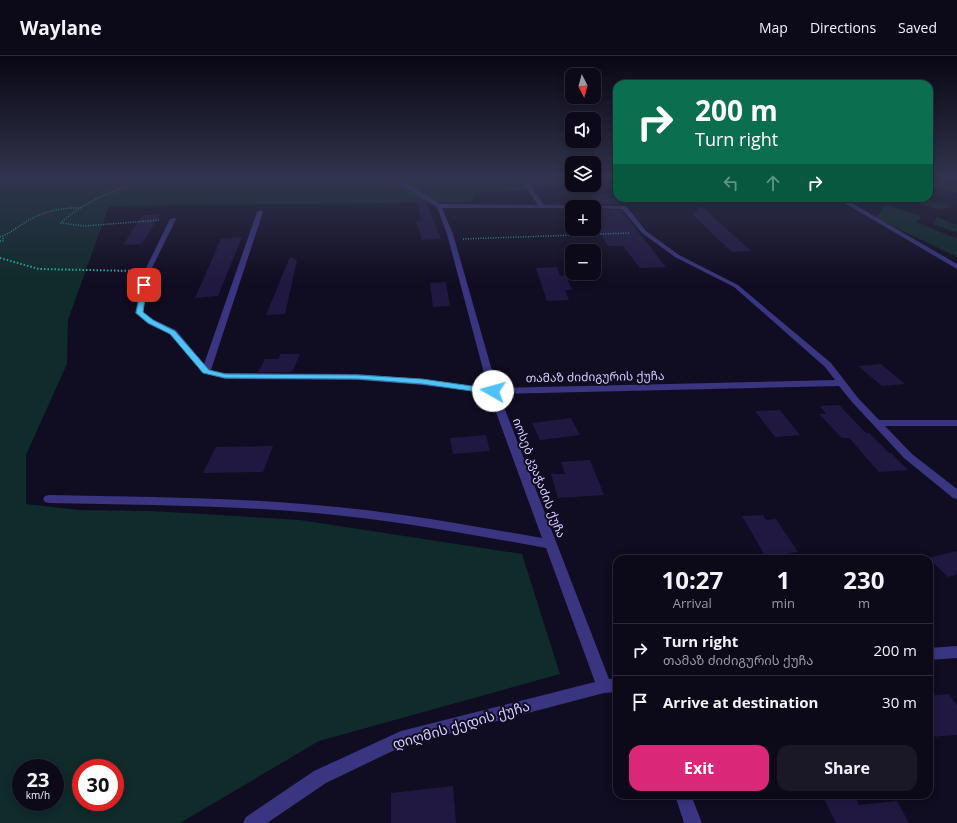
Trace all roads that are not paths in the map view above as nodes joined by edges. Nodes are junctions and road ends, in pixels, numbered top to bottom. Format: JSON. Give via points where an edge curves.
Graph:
{"nodes":[{"id":1,"x":260,"y":212,"type":"dead end"},
{"id":2,"x":441,"y":212,"type":"edge"},
{"id":3,"x":628,"y":212,"type":"edge"},
{"id":4,"x":863,"y":212,"type":"edge"},
{"id":5,"x":174,"y":219,"type":"road end"},
{"id":6,"x":957,"y":267,"type":"edge"},
{"id":7,"x":206,"y":371,"type":"junction"},
{"id":8,"x":840,"y":383,"type":"junction"},
{"id":9,"x":493,"y":391,"type":"junction"},
{"id":10,"x":878,"y":423,"type":"junction"},
{"id":11,"x":957,"y":423,"type":"edge"},
{"id":12,"x":957,"y":495,"type":"edge"},
{"id":13,"x":49,"y":499,"type":"dead end"},
{"id":14,"x":550,"y":544,"type":"junction"},
{"id":15,"x":957,"y":652,"type":"edge"},
{"id":16,"x":933,"y":654,"type":"edge"},
{"id":17,"x":610,"y":685,"type":"edge"},
{"id":18,"x":684,"y":799,"type":"edge"},
{"id":19,"x":253,"y":823,"type":"edge"},
{"id":20,"x":693,"y":823,"type":"edge"}],
"edges":[{"from":1,"to":7,"type":"street"},
{"from":2,"to":9,"type":"street","name":"იოსებ კვაჭაძის ქუჩა"},
{"from":3,"to":8,"type":"street","via":[[644,232],[677,256],[736,286],[828,365]]},
{"from":4,"to":6,"type":"street"},
{"from":5,"to":7,"type":"street","via":[[147,272],[139,313],[151,322],[173,332]]},
{"from":7,"to":9,"type":"street","name":"თამაზ ძიძიგურის ქუჩა","via":[[225,376],[358,377]]},
{"from":8,"to":9,"type":"street","name":"თამაზ ძიძიგურის ქუჩა"},
{"from":8,"to":10,"type":"street"},
{"from":9,"to":14,"type":"street","name":"იოსებ კვაჭაძის ქუჩა"},
{"from":10,"to":11,"type":"street"},
{"from":10,"to":12,"type":"street","via":[[908,456]]},
{"from":13,"to":14,"type":"street","via":[[186,502],[316,509],[438,524]]},
{"from":14,"to":17,"type":"street","name":"იოსებ კვაჭაძის ქუჩა"},
{"from":15,"to":16,"type":"street"},
{"from":17,"to":19,"type":"street","name":"დიღმის ქედის ქუჩა","via":[[401,738],[320,778]]},
{"from":18,"to":20,"type":"street"}]}
